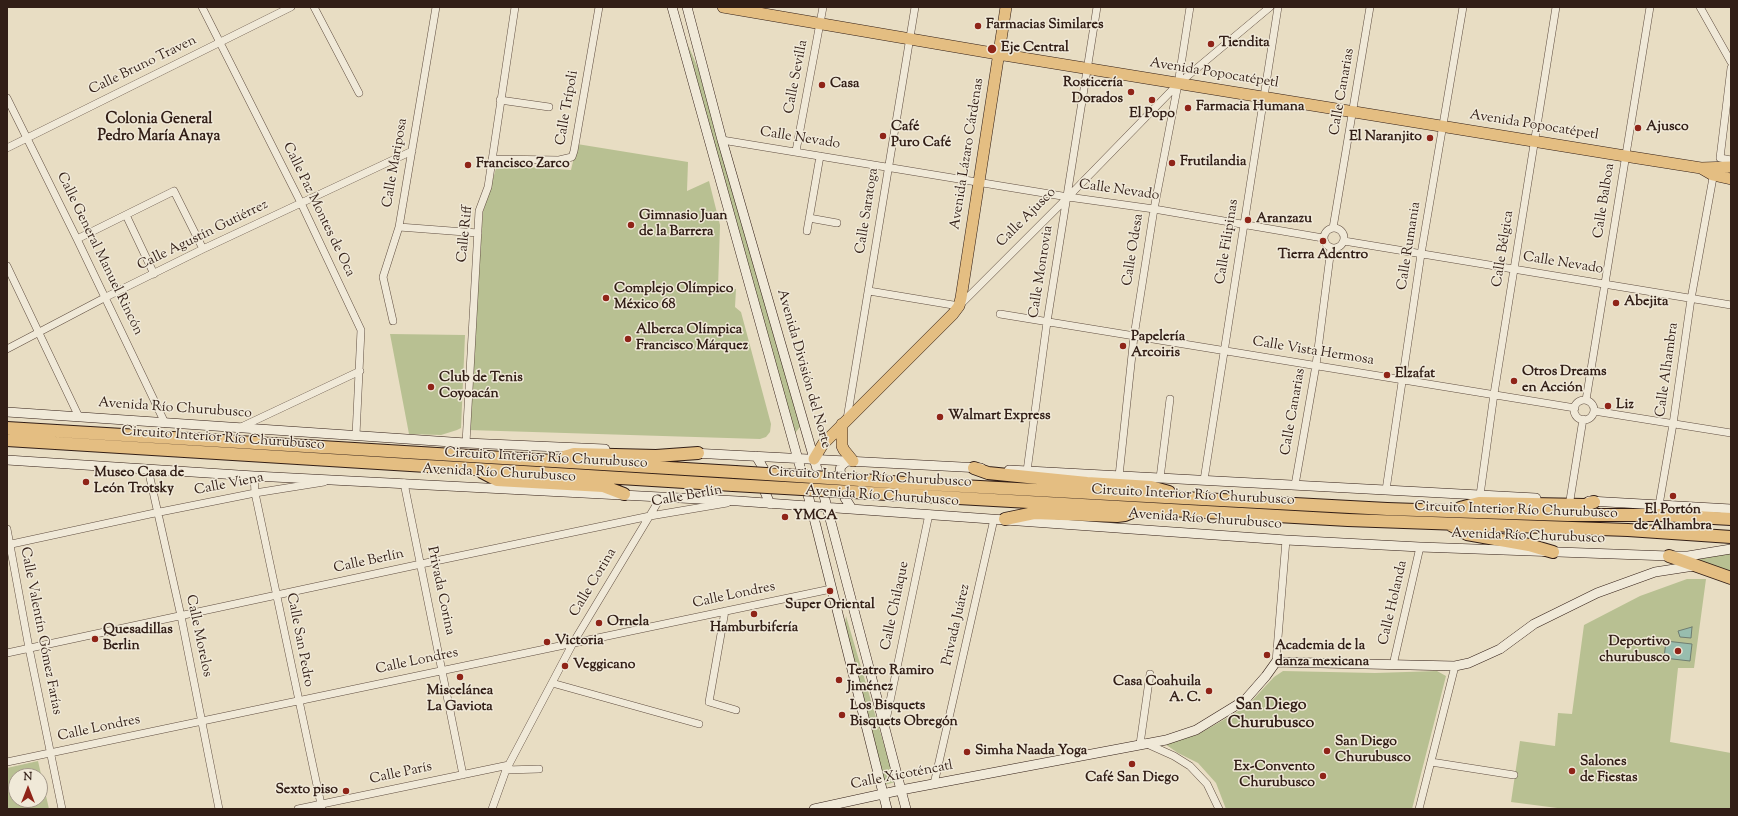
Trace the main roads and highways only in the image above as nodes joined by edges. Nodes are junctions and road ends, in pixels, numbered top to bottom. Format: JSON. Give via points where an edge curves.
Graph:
{"nodes":[{"id":1,"x":672,"y":7,"type":"edge"},
{"id":2,"x":687,"y":7,"type":"edge"},
{"id":3,"x":723,"y":7,"type":"edge"},
{"id":4,"x":1006,"y":7,"type":"edge"},
{"id":5,"x":678,"y":29,"type":"junction"},
{"id":6,"x":998,"y":54,"type":"junction"},
{"id":7,"x":702,"y":64,"type":"junction"},
{"id":8,"x":1716,"y":166,"type":"junction"},
{"id":9,"x":1731,"y":167,"type":"edge"},
{"id":10,"x":1731,"y":179,"type":"edge"},
{"id":11,"x":958,"y":306,"type":"joint"},
{"id":12,"x":7,"y":412,"type":"edge"},
{"id":13,"x":845,"y":422,"type":"junction"},
{"id":14,"x":7,"y":428,"type":"edge"},
{"id":15,"x":10,"y":441,"type":"edge"},
{"id":16,"x":698,"y":453,"type":"junction"},
{"id":17,"x":756,"y":456,"type":"junction"},
{"id":18,"x":776,"y":457,"type":"junction"},
{"id":19,"x":796,"y":458,"type":"junction"},
{"id":20,"x":814,"y":459,"type":"junction"},
{"id":21,"x":7,"y":460,"type":"edge"},
{"id":22,"x":552,"y":461,"type":"junction"},
{"id":23,"x":850,"y":461,"type":"junction"},
{"id":24,"x":974,"y":468,"type":"junction"},
{"id":25,"x":478,"y":469,"type":"junction"},
{"id":26,"x":765,"y":471,"type":"junction"},
{"id":27,"x":765,"y":492,"type":"junction"},
{"id":28,"x":624,"y":494,"type":"junction"},
{"id":29,"x":1190,"y":498,"type":"junction"},
{"id":30,"x":1594,"y":502,"type":"junction"},
{"id":31,"x":757,"y":503,"type":"junction"},
{"id":32,"x":770,"y":504,"type":"junction"},
{"id":33,"x":811,"y":506,"type":"junction"},
{"id":34,"x":826,"y":507,"type":"junction"},
{"id":35,"x":1142,"y":508,"type":"junction"},
{"id":36,"x":852,"y":509,"type":"junction"},
{"id":37,"x":1731,"y":509,"type":"edge"},
{"id":38,"x":1449,"y":518,"type":"junction"},
{"id":39,"x":1000,"y":519,"type":"junction"},
{"id":40,"x":1731,"y":519,"type":"edge"},
{"id":41,"x":1731,"y":537,"type":"edge"},
{"id":42,"x":1731,"y":549,"type":"edge"},
{"id":43,"x":1553,"y":552,"type":"junction"},
{"id":44,"x":1669,"y":556,"type":"junction"},
{"id":45,"x":1698,"y":565,"type":"junction"},
{"id":46,"x":1731,"y":578,"type":"edge"},
{"id":47,"x":901,"y":790,"type":"junction"},
{"id":48,"x":883,"y":794,"type":"junction"},
{"id":49,"x":814,"y":809,"type":"edge"},
{"id":50,"x":887,"y":809,"type":"edge"},
{"id":51,"x":906,"y":809,"type":"edge"}],
"edges":[{"from":1,"to":5,"type":"main road","name":"Avenida División del Norte"},
{"from":2,"to":7,"type":"main road","name":"Avenida División del Norte"},
{"from":3,"to":6,"type":"main road","name":"Avenida Popocatépetl"},
{"from":4,"to":6,"type":"main road","name":"Avenida Lázaro Cárdenas"},
{"from":5,"to":7,"type":"main road","via":[[682,22],[687,23],[698,61]]},
{"from":5,"to":19,"type":"main road","name":"Avenida División del Norte"},
{"from":6,"to":8,"type":"main road","name":"Avenida Popocatépetl","via":[[1701,168]]},
{"from":6,"to":11,"type":"main road","name":"Avenida Lázaro Cárdenas"},
{"from":7,"to":20,"type":"main road","name":"Avenida División del Norte"},
{"from":8,"to":9,"type":"main road","name":"Avenida Popocatépetl"},
{"from":8,"to":10,"type":"main road","name":"Avenida Popocatépetl"},
{"from":11,"to":13,"type":"main road","name":"Calle Ajusco","via":[[953,314]]},
{"from":12,"to":16,"type":"main road","name":"Avenida Río Churubusco","via":[[466,443]]},
{"from":13,"to":20,"type":"main road","name":"Calle Ajusco","via":[[823,444]]},
{"from":13,"to":23,"type":"main road","via":[[842,446]]},
{"from":14,"to":22,"type":"highway","name":"Circuito Interior Río Churubusco"},
{"from":15,"to":25,"type":"highway","name":"Circuito Interior Río Churubusco"},
{"from":16,"to":17,"type":"main road","name":"Avenida Río Churubusco"},
{"from":16,"to":22,"type":"highway","via":[[656,456],[574,454]]},
{"from":17,"to":18,"type":"main road","name":"Avenida Río Churubusco"},
{"from":17,"to":26,"type":"main road"},
{"from":18,"to":19,"type":"main road","name":"Avenida Río Churubusco"},
{"from":18,"to":26,"type":"main road"},
{"from":19,"to":20,"type":"main road","name":"Avenida Río Churubusco"},
{"from":19,"to":33,"type":"main road","name":"Avenida División del Norte"},
{"from":20,"to":23,"type":"main road","name":"Avenida Río Churubusco"},
{"from":20,"to":34,"type":"main road","name":"Avenida División del Norte"},
{"from":21,"to":28,"type":"main road","name":"Avenida Río Churubusco","via":[[254,476]]},
{"from":22,"to":29,"type":"highway","name":"Circuito Interior Río Churubusco","bridge":true},
{"from":23,"to":24,"type":"main road","name":"Avenida Río Churubusco"},
{"from":23,"to":36,"type":"main road","via":[[841,466],[840,470],[845,498]]},
{"from":24,"to":29,"type":"highway","via":[[988,474],[1151,487]]},
{"from":24,"to":30,"type":"main road","name":"Avenida Río Churubusco"},
{"from":25,"to":28,"type":"highway","via":[[497,480],[604,486]]},
{"from":25,"to":35,"type":"highway","name":"Circuito Interior Río Churubusco","bridge":true},
{"from":26,"to":27,"type":"main road"},
{"from":27,"to":31,"type":"main road"},
{"from":27,"to":32,"type":"main road"},
{"from":28,"to":31,"type":"main road","name":"Avenida Río Churubusco"},
{"from":29,"to":38,"type":"highway","name":"Circuito Interior Río Churubusco","via":[[1348,508]]},
{"from":30,"to":37,"type":"main road","name":"Avenida Río Churubusco"},
{"from":30,"to":38,"type":"highway","via":[[1585,505],[1479,503]]},
{"from":31,"to":32,"type":"main road","name":"Avenida Río Churubusco"},
{"from":32,"to":33,"type":"main road","name":"Avenida Río Churubusco"},
{"from":33,"to":34,"type":"main road","name":"Avenida Río Churubusco"},
{"from":33,"to":48,"type":"main road","name":"Avenida División del Norte"},
{"from":34,"to":36,"type":"main road","name":"Avenida Río Churubusco"},
{"from":34,"to":47,"type":"main road","name":"Avenida División del Norte"},
{"from":35,"to":38,"type":"highway","name":"Circuito Interior Río Churubusco"},
{"from":35,"to":39,"type":"highway","via":[[1117,516],[1034,513]]},
{"from":36,"to":39,"type":"main road","name":"Avenida Río Churubusco"},
{"from":38,"to":40,"type":"highway","name":"Circuito Interior Río Churubusco","via":[[1568,515]]},
{"from":38,"to":41,"type":"highway","name":"Circuito Interior Río Churubusco"},
{"from":38,"to":43,"type":"highway","via":[[1467,534]]},
{"from":39,"to":43,"type":"main road","name":"Avenida Río Churubusco","via":[[1286,540]]},
{"from":42,"to":44,"type":"main road","name":"Avenida Río Churubusco","via":[[1688,556]]},
{"from":43,"to":44,"type":"main road","name":"Avenida Río Churubusco"},
{"from":44,"to":45,"type":"highway"},
{"from":45,"to":46,"type":"highway"},
{"from":45,"to":47,"type":"main road","name":"Calle Xicoténcatl","via":[[1655,572],[1597,594],[1534,624],[1500,649],[1469,663],[1455,666],[1276,662],[1245,700],[1196,730],[1166,740]]},
{"from":47,"to":48,"type":"main road","name":"Calle Xicoténcatl"},
{"from":47,"to":51,"type":"main road","name":"Avenida División del Norte"},
{"from":48,"to":49,"type":"main road","name":"Calle Xicoténcatl"},
{"from":48,"to":50,"type":"main road","name":"Avenida División del Norte"}]}
